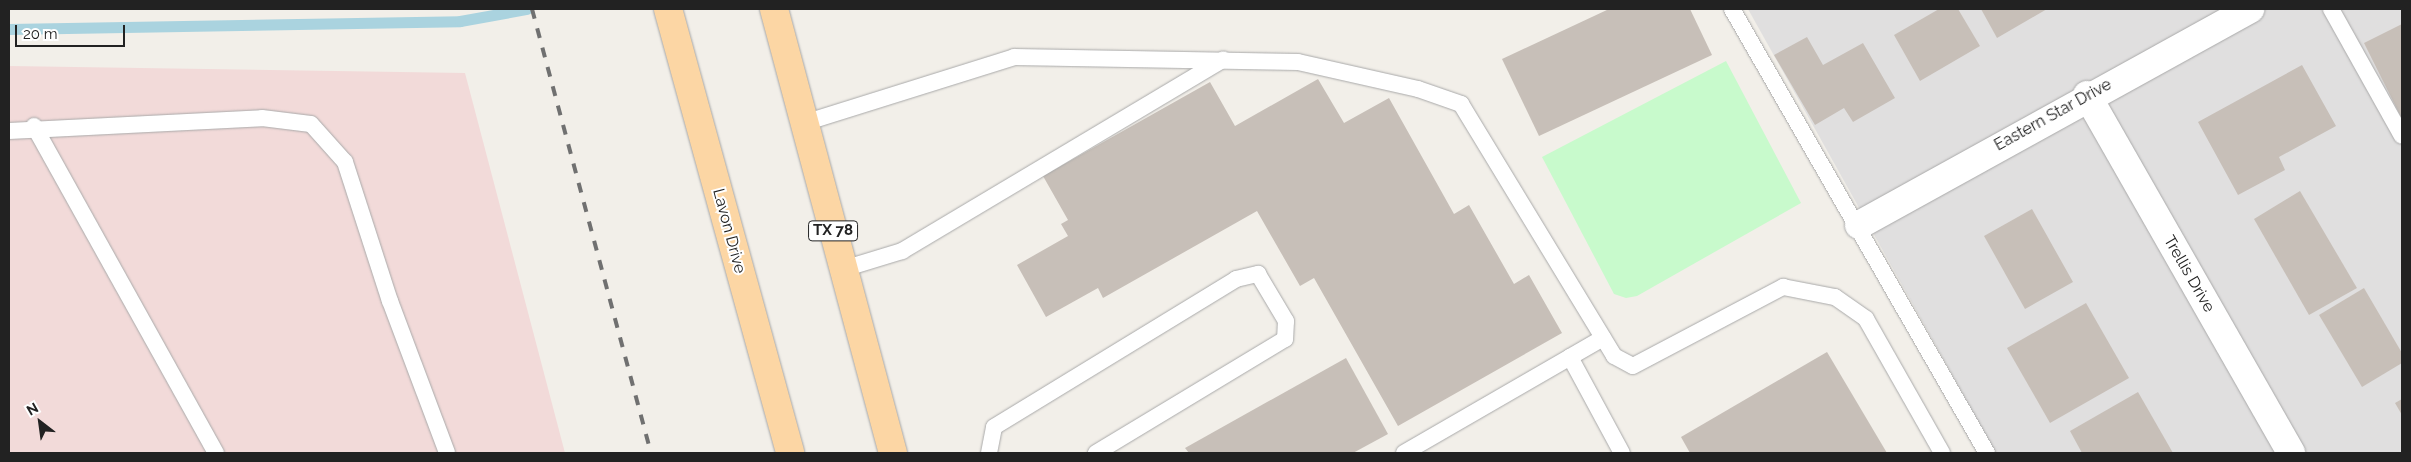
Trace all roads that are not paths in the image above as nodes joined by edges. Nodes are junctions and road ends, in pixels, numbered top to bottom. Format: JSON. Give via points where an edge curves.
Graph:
{"nodes":[{"id":1,"x":668,"y":9,"type":"edge"},
{"id":2,"x":774,"y":9,"type":"edge"},
{"id":3,"x":1732,"y":9,"type":"edge"},
{"id":4,"x":2250,"y":9,"type":"edge"},
{"id":5,"x":2331,"y":9,"type":"edge"},
{"id":6,"x":1223,"y":60,"type":"junction"},
{"id":7,"x":2087,"y":95,"type":"junction"},
{"id":8,"x":804,"y":123,"type":"junction"},
{"id":9,"x":34,"y":126,"type":"junction"},
{"id":10,"x":9,"y":131,"type":"edge"},
{"id":11,"x":2402,"y":136,"type":"edge"},
{"id":12,"x":1859,"y":225,"type":"junction"},
{"id":13,"x":843,"y":269,"type":"junction"},
{"id":14,"x":1603,"y":338,"type":"junction"},
{"id":15,"x":1570,"y":357,"type":"junction"},
{"id":16,"x":1620,"y":452,"type":"edge"},
{"id":17,"x":216,"y":453,"type":"edge"},
{"id":18,"x":447,"y":453,"type":"edge"},
{"id":19,"x":790,"y":453,"type":"edge"},
{"id":20,"x":893,"y":453,"type":"edge"},
{"id":21,"x":989,"y":453,"type":"edge"},
{"id":22,"x":1096,"y":453,"type":"edge"},
{"id":23,"x":1404,"y":453,"type":"edge"},
{"id":24,"x":1942,"y":453,"type":"edge"},
{"id":25,"x":1987,"y":453,"type":"edge"},
{"id":26,"x":2291,"y":453,"type":"edge"}],
"edges":[{"from":1,"to":19,"type":"main road","name":"Lavon Drive"},
{"from":2,"to":8,"type":"main road","number":"TX 78"},
{"from":3,"to":12,"type":"lane"},
{"from":4,"to":7,"type":"street","name":"Eastern Star Drive"},
{"from":5,"to":11,"type":"lane"},
{"from":6,"to":8,"type":"lane","via":[[1014,57]]},
{"from":6,"to":13,"type":"lane","via":[[902,251]]},
{"from":6,"to":14,"type":"lane","via":[[1298,62],[1418,89],[1461,104]]},
{"from":7,"to":12,"type":"street","name":"Eastern Star Drive"},
{"from":7,"to":26,"type":"street","name":"Trellis Drive"},
{"from":8,"to":13,"type":"main road","number":"TX 78"},
{"from":9,"to":10,"type":"lane"},
{"from":9,"to":17,"type":"lane"},
{"from":9,"to":18,"type":"lane","via":[[262,118],[311,124],[345,162],[390,301]]},
{"from":12,"to":25,"type":"lane"},
{"from":13,"to":20,"type":"main road","number":"TX 78"},
{"from":14,"to":15,"type":"lane"},
{"from":14,"to":24,"type":"lane","via":[[1614,356],[1633,366],[1783,287],[1835,296],[1866,319]]},
{"from":15,"to":16,"type":"lane"},
{"from":15,"to":23,"type":"lane"},
{"from":21,"to":22,"type":"lane","via":[[994,427],[1236,279],[1258,274],[1286,321],[1285,338]]}]}
